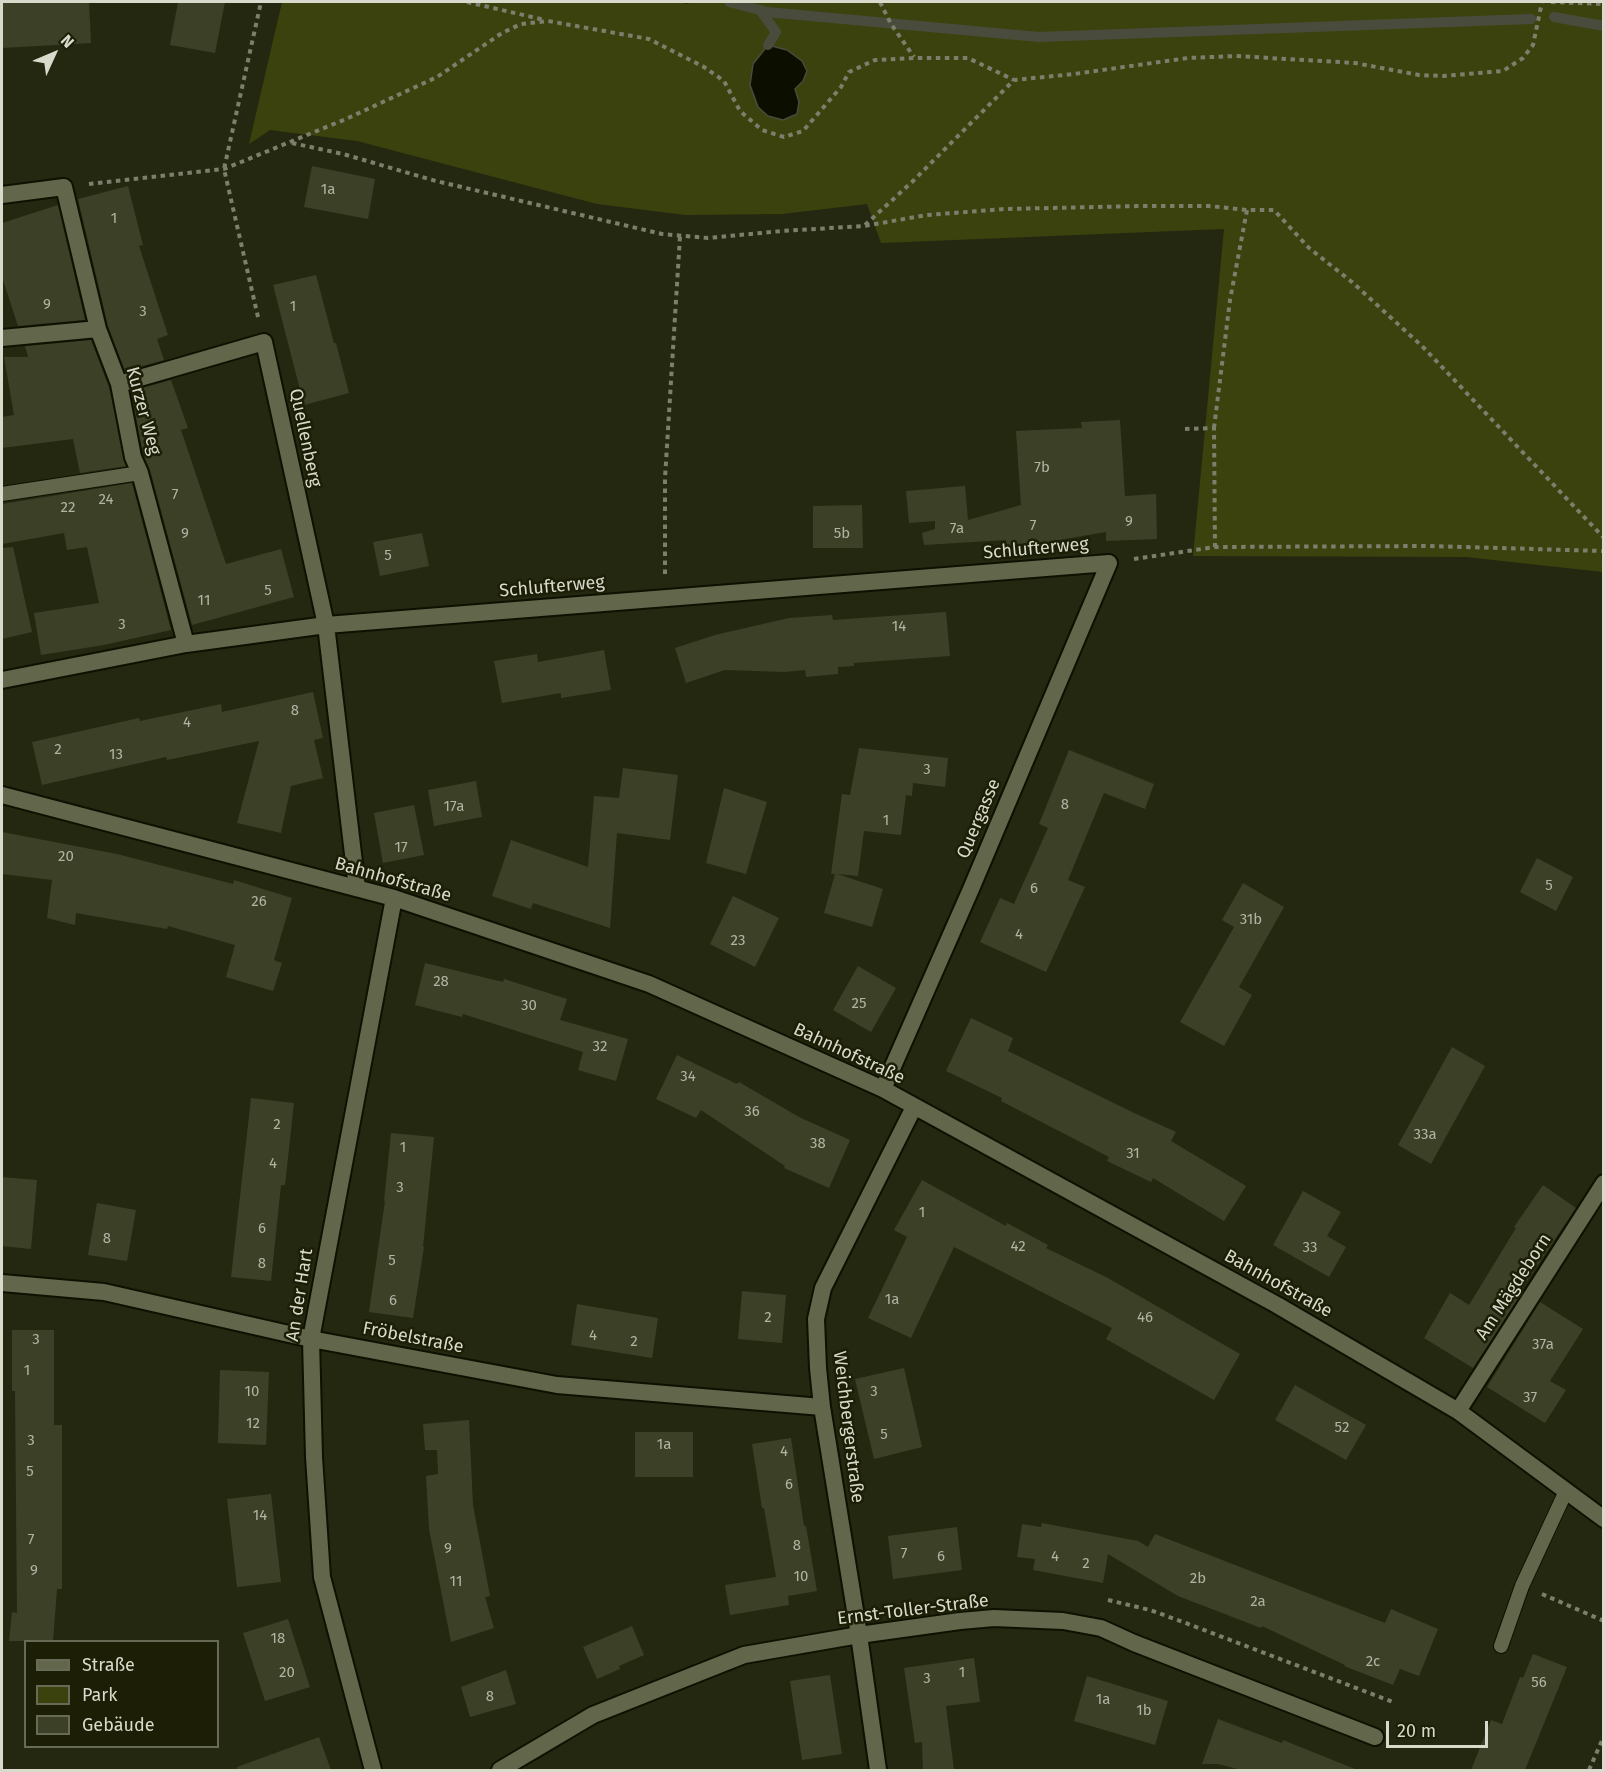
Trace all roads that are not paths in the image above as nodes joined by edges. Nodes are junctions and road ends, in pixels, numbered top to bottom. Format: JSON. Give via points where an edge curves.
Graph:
{"nodes":[{"id":1,"x":2,"y":195,"type":"edge"},
{"id":2,"x":98,"y":329,"type":"junction"},
{"id":3,"x":2,"y":338,"type":"edge"},
{"id":4,"x":119,"y":384,"type":"junction"},
{"id":5,"x":140,"y":473,"type":"junction"},
{"id":6,"x":2,"y":494,"type":"edge"},
{"id":7,"x":1109,"y":563,"type":"joint"},
{"id":8,"x":326,"y":625,"type":"junction"},
{"id":9,"x":186,"y":644,"type":"junction"},
{"id":10,"x":2,"y":680,"type":"edge"},
{"id":11,"x":2,"y":795,"type":"edge"},
{"id":12,"x":357,"y":888,"type":"junction"},
{"id":13,"x":394,"y":898,"type":"junction"},
{"id":14,"x":883,"y":1089,"type":"junction"},
{"id":15,"x":914,"y":1107,"type":"junction"},
{"id":16,"x":1604,"y":1183,"type":"edge"},
{"id":17,"x":2,"y":1283,"type":"edge"},
{"id":18,"x":311,"y":1339,"type":"junction"},
{"id":19,"x":822,"y":1407,"type":"junction"},
{"id":20,"x":1458,"y":1411,"type":"junction"},
{"id":21,"x":1566,"y":1491,"type":"junction"},
{"id":22,"x":1604,"y":1519,"type":"edge"},
{"id":23,"x":859,"y":1635,"type":"junction"},
{"id":24,"x":1501,"y":1646,"type":"dead end"},
{"id":25,"x":1375,"y":1737,"type":"dead end"},
{"id":26,"x":373,"y":1770,"type":"edge"},
{"id":27,"x":500,"y":1770,"type":"edge"},
{"id":28,"x":878,"y":1770,"type":"edge"}],
"edges":[{"from":1,"to":2,"type":"street","name":"Kurzer Weg","via":[[64,187]]},
{"from":2,"to":3,"type":"street"},
{"from":2,"to":4,"type":"street","name":"Kurzer Weg"},
{"from":4,"to":5,"type":"street","name":"Kurzer Weg"},
{"from":4,"to":8,"type":"street","name":"Quellenberg","via":[[264,342]]},
{"from":5,"to":6,"type":"lane"},
{"from":5,"to":9,"type":"street","name":"Kurzer Weg"},
{"from":7,"to":8,"type":"street","name":"Schlufterweg"},
{"from":7,"to":14,"type":"street","name":"Quergasse"},
{"from":8,"to":9,"type":"street","name":"Schlufterweg"},
{"from":8,"to":12,"type":"street","name":"Quellenberg"},
{"from":9,"to":10,"type":"street","name":"Schlufterweg"},
{"from":11,"to":12,"type":"street","name":"Bahnhofstraße"},
{"from":12,"to":13,"type":"street","name":"Bahnhofstraße"},
{"from":13,"to":14,"type":"street","name":"Bahnhofstraße","via":[[649,984]]},
{"from":13,"to":18,"type":"street","name":"An der Hart"},
{"from":14,"to":15,"type":"street","name":"Bahnhofstraße"},
{"from":15,"to":19,"type":"street","name":"Weichbergerstraße","via":[[823,1288],[816,1319]]},
{"from":15,"to":20,"type":"street","name":"Bahnhofstraße","via":[[1277,1305]]},
{"from":16,"to":20,"type":"street","name":"Am Mägdeborn"},
{"from":17,"to":18,"type":"street","name":"Fröbelstraße","via":[[104,1292]]},
{"from":18,"to":19,"type":"street","name":"Fröbelstraße","via":[[556,1385]]},
{"from":18,"to":26,"type":"street","name":"An der Hart","via":[[322,1577]]},
{"from":19,"to":23,"type":"street","name":"Weichbergerstraße"},
{"from":20,"to":21,"type":"street","name":"Bahnhofstraße"},
{"from":21,"to":22,"type":"street","name":"Bahnhofstraße"},
{"from":21,"to":24,"type":"lane","via":[[1522,1586]]},
{"from":23,"to":25,"type":"street","name":"Ernst-Toller-Straße","via":[[994,1618],[1063,1621],[1101,1628]]},
{"from":23,"to":27,"type":"street","name":"Ernst-Toller-Straße","via":[[744,1654],[592,1715]]},
{"from":23,"to":28,"type":"street","name":"Weichbergerstraße"}]}
